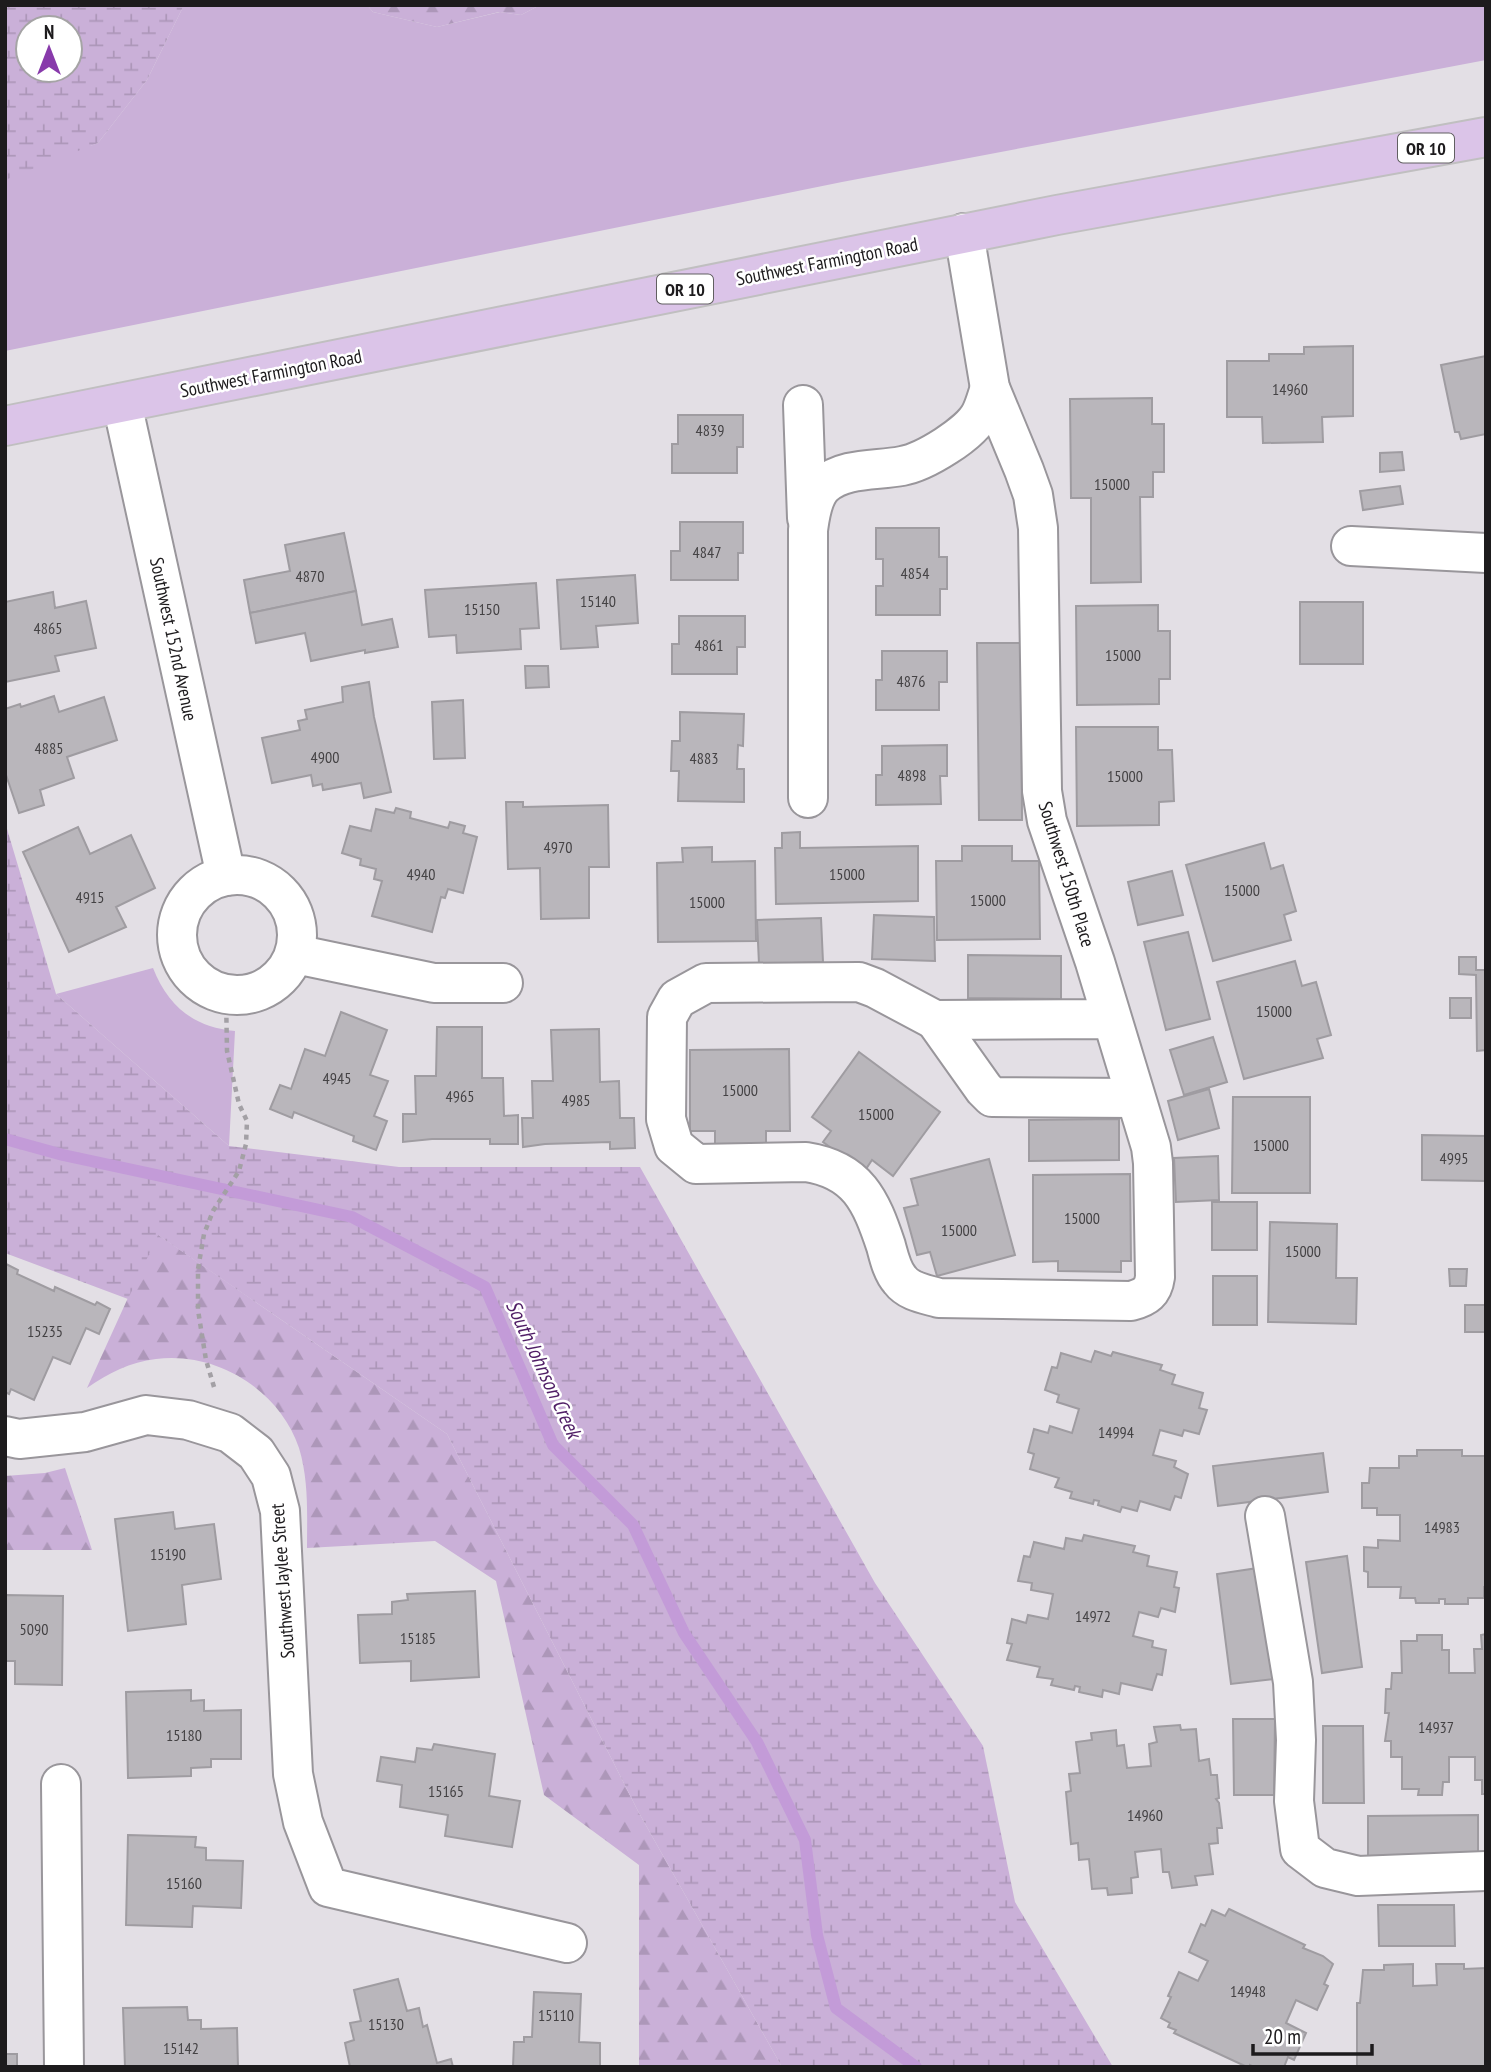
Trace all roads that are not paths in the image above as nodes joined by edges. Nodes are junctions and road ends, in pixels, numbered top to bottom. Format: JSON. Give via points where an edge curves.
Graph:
{"nodes":[{"id":1,"x":1486,"y":137,"type":"edge"},
{"id":2,"x":964,"y":233,"type":"junction"},
{"id":3,"x":990,"y":388,"type":"junction"},
{"id":4,"x":122,"y":403,"type":"junction"},
{"id":5,"x":803,"y":405,"type":"dead end"},
{"id":6,"x":5,"y":425,"type":"edge"},
{"id":7,"x":808,"y":530,"type":"junction"},
{"id":8,"x":1351,"y":546,"type":"dead end"},
{"id":9,"x":1486,"y":553,"type":"edge"},
{"id":10,"x":808,"y":798,"type":"dead end"},
{"id":11,"x":226,"y":876,"type":"junction"},
{"id":12,"x":295,"y":954,"type":"junction"},
{"id":13,"x":503,"y":983,"type":"dead end"},
{"id":14,"x":1111,"y":1019,"type":"junction"},
{"id":15,"x":935,"y":1020,"type":"junction"},
{"id":16,"x":1135,"y":1098,"type":"junction"},
{"id":17,"x":5,"y":1436,"type":"edge"},
{"id":18,"x":1265,"y":1516,"type":"dead end"},
{"id":19,"x":61,"y":1784,"type":"dead end"},
{"id":20,"x":1486,"y":1871,"type":"edge"},
{"id":21,"x":567,"y":1943,"type":"dead end"},
{"id":22,"x":64,"y":2067,"type":"edge"}],
"edges":[{"from":1,"to":2,"type":"main road","name":"Southwest Farmington Road","number":"OR 10"},
{"from":2,"to":3,"type":"street","name":"Southwest 150th Place"},
{"from":2,"to":4,"type":"main road","name":"Southwest Farmington Road","number":"OR 10"},
{"from":3,"to":7,"type":"street","via":[[981,415],[951,443],[904,466],[843,474],[822,486],[812,505]]},
{"from":3,"to":14,"type":"street","name":"Southwest 150th Place","via":[[1033,495],[1038,528],[1042,791],[1047,821]]},
{"from":4,"to":6,"type":"main road","name":"Southwest Farmington Road","number":"OR 10"},
{"from":4,"to":11,"type":"street","name":"Southwest 152nd Avenue"},
{"from":5,"to":7,"type":"street"},
{"from":7,"to":10,"type":"street"},
{"from":8,"to":9,"type":"street"},
{"from":11,"to":12,"type":"street","via":[[257,878],[283,895],[297,924]]},
{"from":11,"to":12,"type":"street","via":[[201,887],[183,908],[178,949],[191,974],[213,991],[241,996],[268,988]]},
{"from":12,"to":13,"type":"street","via":[[434,983]]},
{"from":14,"to":15,"type":"street"},
{"from":14,"to":16,"type":"street","name":"Southwest 150th Place"},
{"from":15,"to":16,"type":"street","via":[[992,1097]]},
{"from":15,"to":16,"type":"street","name":"Southwest 150th Place","via":[[859,982],[706,983],[677,999],[667,1017],[666,1119],[674,1146],[696,1164],[806,1162],[832,1169],[866,1196],[900,1281],[921,1294],[1131,1301],[1150,1294],[1155,1276],[1153,1163]]},
{"from":17,"to":21,"type":"street","name":"Southwest Jaylee Street","via":[[19,1439],[86,1432],[146,1415],[188,1420],[230,1433],[256,1453],[271,1476],[281,1511],[292,1774],[303,1822],[328,1887]]},
{"from":18,"to":20,"type":"street","via":[[1293,1682],[1294,1801],[1300,1849],[1325,1868],[1358,1876]]},
{"from":19,"to":22,"type":"street"}]}
